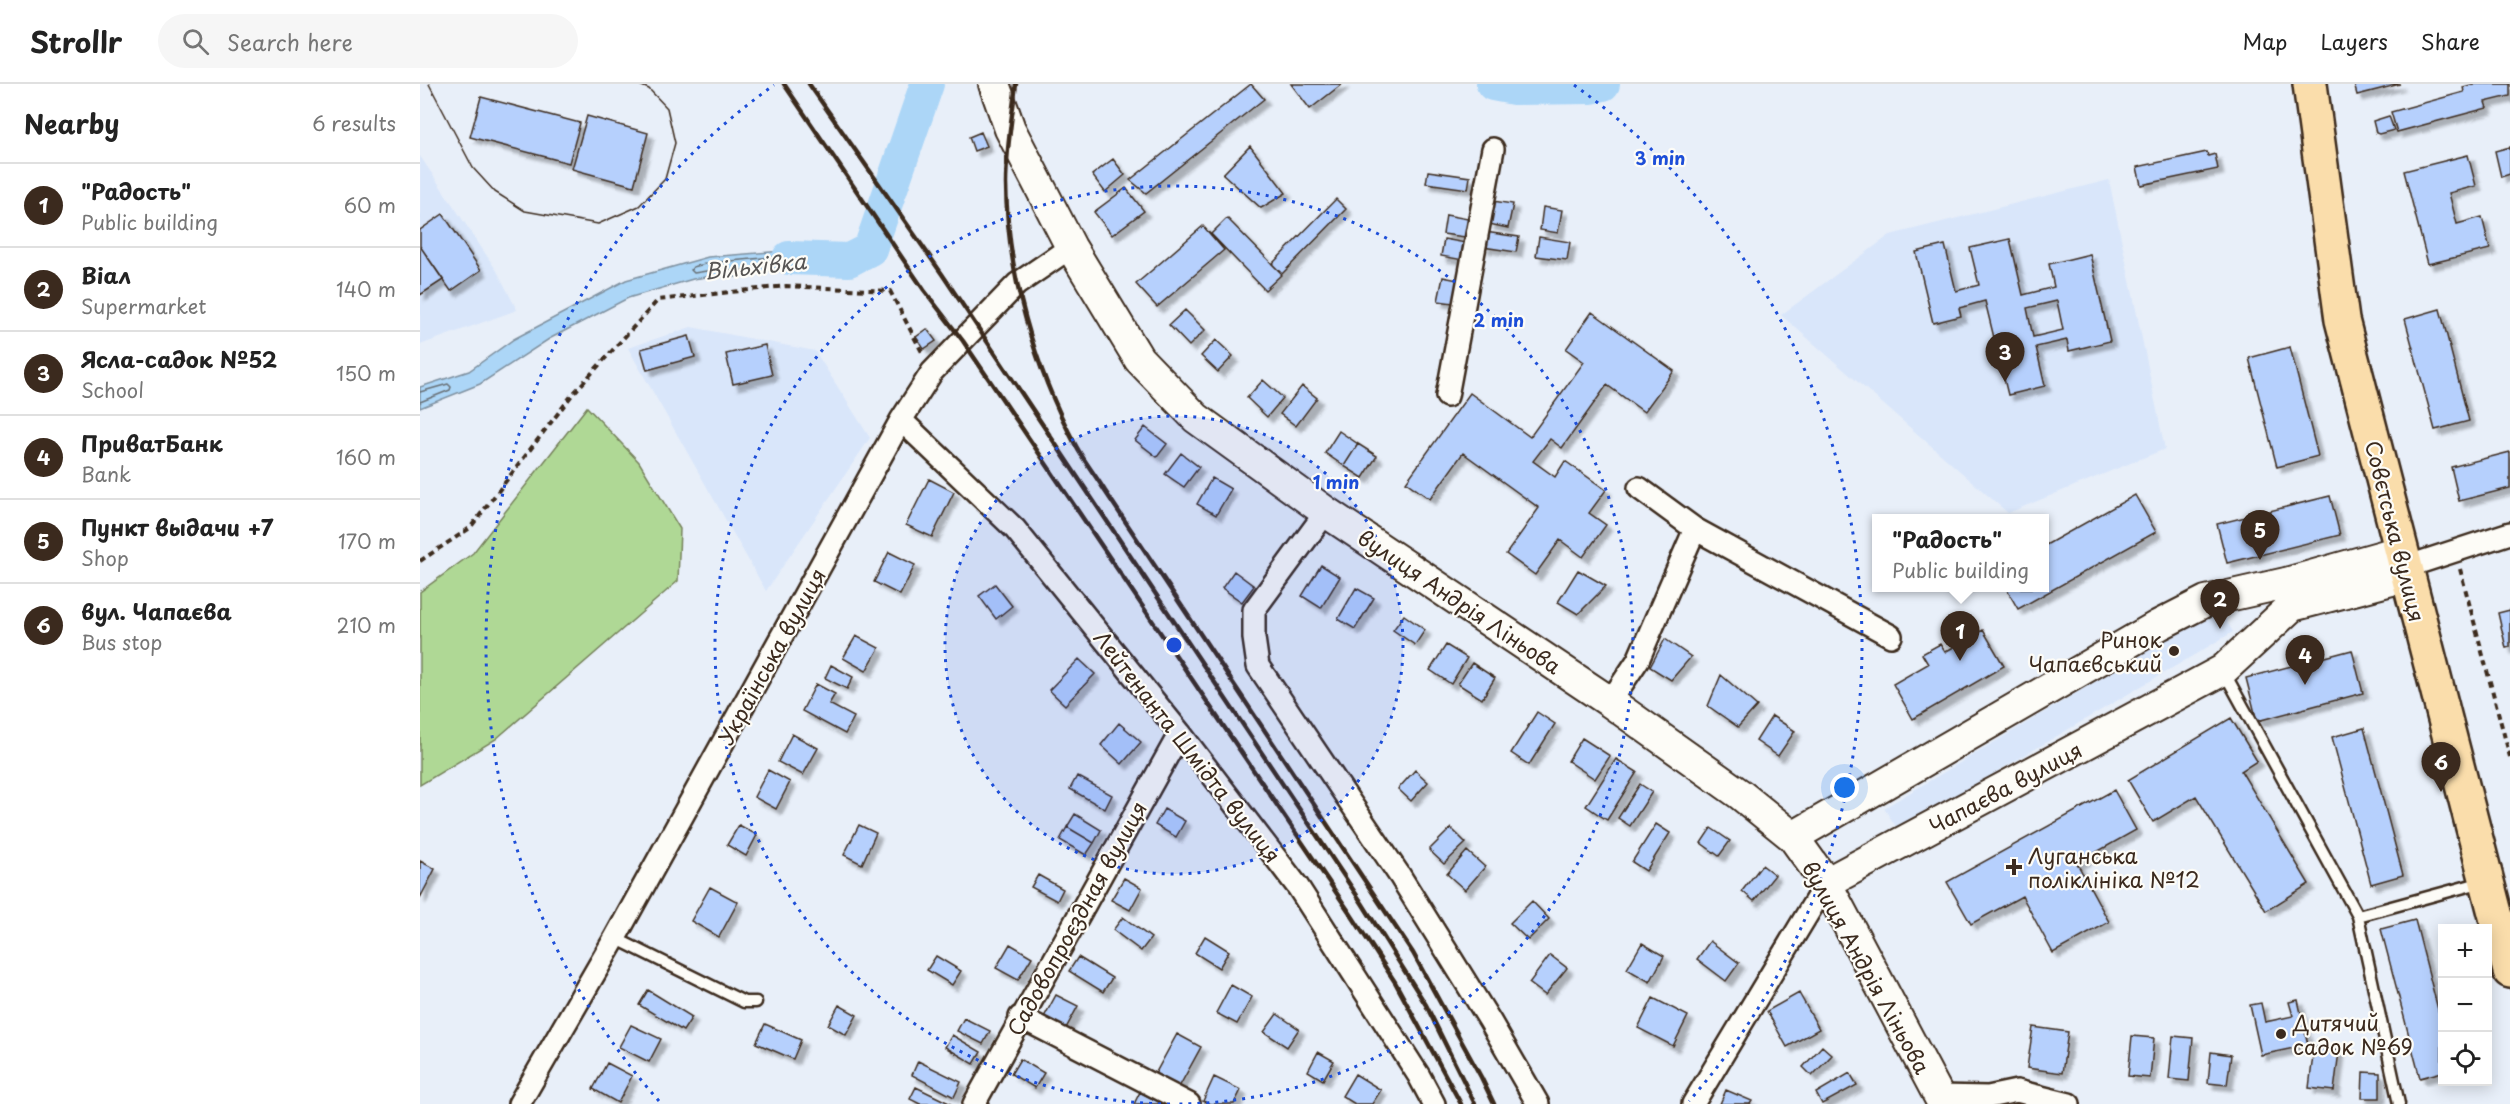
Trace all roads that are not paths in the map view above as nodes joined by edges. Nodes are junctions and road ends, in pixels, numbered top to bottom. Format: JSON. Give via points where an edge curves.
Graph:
{"nodes":[{"id":1,"x":994,"y":84,"type":"edge"},
{"id":2,"x":2310,"y":84,"type":"edge"},
{"id":3,"x":1493,"y":149,"type":"dead end"},
{"id":4,"x":1071,"y":247,"type":"junction"},
{"id":5,"x":1447,"y":396,"type":"dead end"},
{"id":6,"x":901,"y":420,"type":"junction"},
{"id":7,"x":1639,"y":488,"type":"dead end"},
{"id":8,"x":1326,"y":512,"type":"junction"},
{"id":9,"x":1695,"y":529,"type":"junction"},
{"id":10,"x":2510,"y":533,"type":"edge"},
{"id":11,"x":2404,"y":565,"type":"junction"},
{"id":12,"x":2289,"y":594,"type":"junction"},
{"id":13,"x":1891,"y":636,"type":"dead end"},
{"id":14,"x":2223,"y":670,"type":"junction"},
{"id":15,"x":1610,"y":702,"type":"junction"},
{"id":16,"x":1180,"y":733,"type":"junction"},
{"id":17,"x":1793,"y":837,"type":"junction"},
{"id":18,"x":2487,"y":881,"type":"junction"},
{"id":19,"x":1826,"y":883,"type":"junction"},
{"id":20,"x":2358,"y":916,"type":"junction"},
{"id":21,"x":615,"y":938,"type":"junction"},
{"id":22,"x":2510,"y":972,"type":"edge"},
{"id":23,"x":756,"y":1002,"type":"dead end"},
{"id":24,"x":1020,"y":1017,"type":"junction"},
{"id":25,"x":1941,"y":1100,"type":"edge"},
{"id":26,"x":519,"y":1104,"type":"edge"},
{"id":27,"x":974,"y":1104,"type":"edge"},
{"id":28,"x":1189,"y":1104,"type":"edge"},
{"id":29,"x":1434,"y":1104,"type":"edge"},
{"id":30,"x":1538,"y":1104,"type":"edge"},
{"id":31,"x":1693,"y":1104,"type":"edge"},
{"id":32,"x":2069,"y":1104,"type":"edge"},
{"id":33,"x":2399,"y":1104,"type":"edge"}],
"edges":[{"from":1,"to":4,"type":"street","name":"вулиця Андрія Ліньова","via":[[1010,129]]},
{"from":2,"to":11,"type":"main road","name":"Совєтська вулиця","via":[[2342,320]]},
{"from":3,"to":5,"type":"street"},
{"from":4,"to":6,"type":"street","name":"Українська вулиця","via":[[1017,285],[932,372]]},
{"from":4,"to":8,"type":"street","name":"вулиця Андрія Ліньова","via":[[1139,359],[1196,418]]},
{"from":6,"to":16,"type":"street","name":"Лейтенанта Шмідта вулиця","via":[[1015,529]]},
{"from":6,"to":21,"type":"street","name":"Українська вулиця"},
{"from":7,"to":9,"type":"street"},
{"from":8,"to":15,"type":"street","name":"вулиця Андрія Ліньова"},
{"from":8,"to":30,"type":"street","via":[[1254,610],[1258,666],[1400,876]]},
{"from":9,"to":13,"type":"street"},
{"from":9,"to":15,"type":"street","via":[[1638,660]]},
{"from":10,"to":11,"type":"street","name":"Чапаєва вулиця"},
{"from":11,"to":12,"type":"street","name":"Чапаєва вулиця"},
{"from":11,"to":18,"type":"main road","name":"Совєтська вулиця"},
{"from":12,"to":14,"type":"street","name":"Чапаєва вулиця"},
{"from":12,"to":17,"type":"street","name":"Чапаєва вулиця","via":[[2206,601]]},
{"from":14,"to":19,"type":"street","name":"Чапаєва вулиця"},
{"from":14,"to":20,"type":"lane"},
{"from":15,"to":17,"type":"street","name":"вулиця Андрія Ліньова"},
{"from":16,"to":24,"type":"street","name":"Садовопроєздная вулиця"},
{"from":16,"to":29,"type":"street","name":"Лейтенанта Шмідта вулиця","via":[[1298,887]]},
{"from":17,"to":19,"type":"street","name":"вулиця Андрія Ліньова"},
{"from":18,"to":20,"type":"lane"},
{"from":18,"to":22,"type":"main road","name":"Совєтська вулиця"},
{"from":19,"to":25,"type":"street","name":"вулиця Андрія Ліньова"},
{"from":19,"to":31,"type":"street"},
{"from":20,"to":33,"type":"lane"},
{"from":21,"to":23,"type":"lane","via":[[744,1002]]},
{"from":21,"to":26,"type":"street","name":"Українська вулиця"},
{"from":24,"to":27,"type":"street","name":"Садовопроєздная вулиця"},
{"from":24,"to":28,"type":"street"},
{"from":25,"to":32,"type":"street","via":[[2017,1091]]}]}
